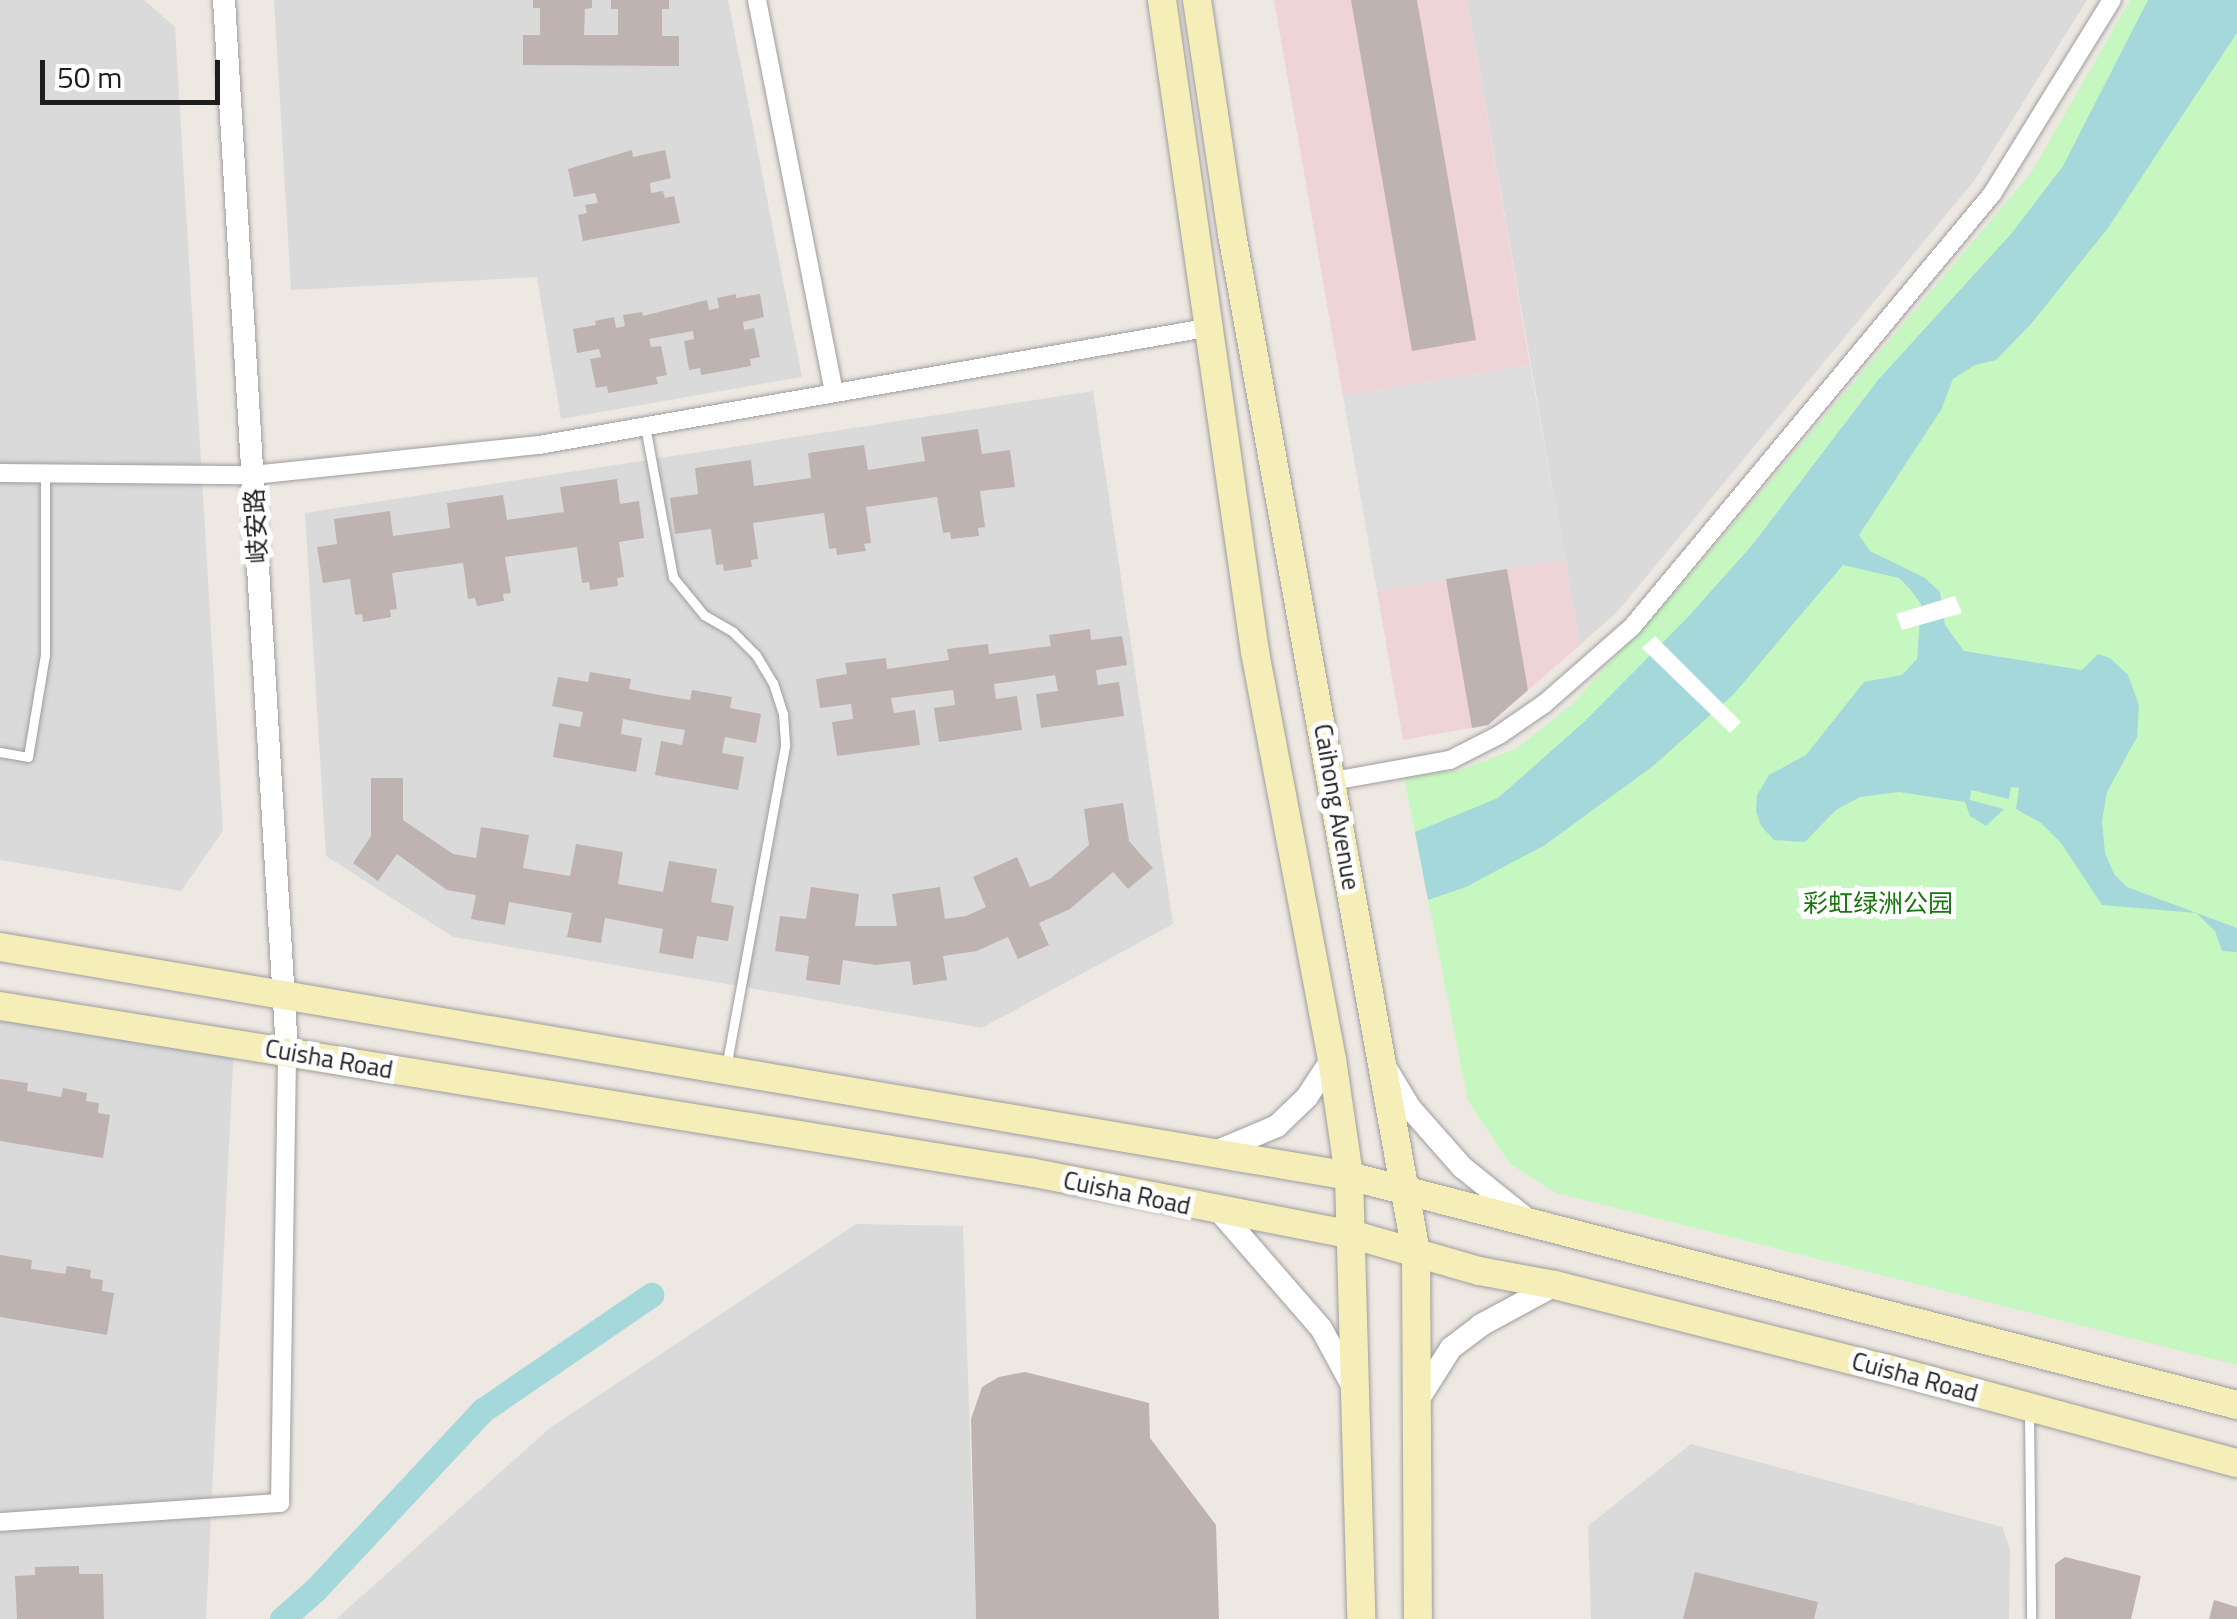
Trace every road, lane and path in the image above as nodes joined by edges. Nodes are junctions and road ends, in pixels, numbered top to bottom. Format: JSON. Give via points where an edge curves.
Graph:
{"nodes":[{"id":1,"x":224,"y":0,"type":"edge"},
{"id":2,"x":758,"y":0,"type":"edge"},
{"id":3,"x":1162,"y":0,"type":"edge"},
{"id":4,"x":1197,"y":0,"type":"edge"},
{"id":5,"x":2112,"y":0,"type":"edge"},
{"id":6,"x":1206,"y":328,"type":"junction"},
{"id":7,"x":834,"y":393,"type":"junction"},
{"id":8,"x":645,"y":426,"type":"junction"},
{"id":9,"x":0,"y":474,"type":"edge"},
{"id":10,"x":45,"y":474,"type":"junction"},
{"id":11,"x":253,"y":475,"type":"junction"},
{"id":12,"x":0,"y":752,"type":"edge"},
{"id":13,"x":1332,"y":780,"type":"junction"},
{"id":14,"x":0,"y":948,"type":"edge"},
{"id":15,"x":284,"y":996,"type":"junction"},
{"id":16,"x":0,"y":1006,"type":"edge"},
{"id":17,"x":286,"y":1052,"type":"junction"},
{"id":18,"x":1332,"y":1058,"type":"junction"},
{"id":19,"x":1384,"y":1064,"type":"junction"},
{"id":20,"x":726,"y":1071,"type":"junction"},
{"id":21,"x":1211,"y":1154,"type":"junction"},
{"id":22,"x":1349,"y":1176,"type":"junction"},
{"id":23,"x":1406,"y":1190,"type":"junction"},
{"id":24,"x":1220,"y":1212,"type":"junction"},
{"id":25,"x":1535,"y":1225,"type":"junction"},
{"id":26,"x":1354,"y":1234,"type":"junction"},
{"id":27,"x":1416,"y":1253,"type":"junction"},
{"id":28,"x":1555,"y":1285,"type":"junction"},
{"id":29,"x":1356,"y":1392,"type":"junction"},
{"id":30,"x":1418,"y":1400,"type":"junction"},
{"id":31,"x":2237,"y":1406,"type":"edge"},
{"id":32,"x":2029,"y":1407,"type":"junction"},
{"id":33,"x":2237,"y":1464,"type":"edge"},
{"id":34,"x":0,"y":1522,"type":"edge"},
{"id":35,"x":1361,"y":1619,"type":"edge"},
{"id":36,"x":1418,"y":1619,"type":"edge"},
{"id":37,"x":2031,"y":1619,"type":"edge"}],
"edges":[{"from":1,"to":11,"type":"street","name":"岐安路"},
{"from":2,"to":7,"type":"street"},
{"from":3,"to":6,"type":"main road","name":"Caihong Avenue"},
{"from":4,"to":13,"type":"main road","name":"Caihong Avenue","via":[[1232,234]]},
{"from":5,"to":13,"type":"street","via":[[1992,194],[1632,627],[1544,704],[1450,760]]},
{"from":6,"to":7,"type":"street"},
{"from":6,"to":18,"type":"main road","name":"Caihong Avenue","via":[[1256,652]]},
{"from":7,"to":8,"type":"street"},
{"from":8,"to":11,"type":"street","via":[[539,445]]},
{"from":8,"to":20,"type":"lane","via":[[673,577],[704,616],[756,655],[783,714],[785,746]]},
{"from":9,"to":10,"type":"street"},
{"from":10,"to":11,"type":"street"},
{"from":10,"to":12,"type":"lane","via":[[45,654],[28,757]]},
{"from":11,"to":15,"type":"street","name":"岐安路"},
{"from":13,"to":19,"type":"main road","name":"Caihong Avenue"},
{"from":14,"to":15,"type":"main road","name":"Cuisha Road"},
{"from":15,"to":17,"type":"street","name":"岐安路"},
{"from":15,"to":20,"type":"main road","name":"Cuisha Road"},
{"from":16,"to":17,"type":"main road","name":"Cuisha Road"},
{"from":17,"to":24,"type":"main road","name":"Cuisha Road","via":[[1034,1173]]},
{"from":17,"to":34,"type":"street","via":[[280,1503]]},
{"from":18,"to":21,"type":"street","via":[[1278,1126]]},
{"from":18,"to":22,"type":"main road","name":"Caihong Avenue"},
{"from":19,"to":23,"type":"main road","name":"Caihong Avenue"},
{"from":19,"to":25,"type":"street","via":[[1410,1108],[1462,1167]]},
{"from":20,"to":21,"type":"main road","name":"Cuisha Road"},
{"from":21,"to":22,"type":"main road","name":"Cuisha Road"},
{"from":22,"to":23,"type":"main road","name":"Cuisha Road"},
{"from":22,"to":26,"type":"main road","name":"Caihong Avenue"},
{"from":23,"to":25,"type":"main road","name":"Cuisha Road"},
{"from":23,"to":27,"type":"main road","name":"Caihong Avenue"},
{"from":24,"to":26,"type":"main road","name":"Cuisha Road"},
{"from":24,"to":29,"type":"street","via":[[1321,1328]]},
{"from":25,"to":31,"type":"main road","name":"Cuisha Road"},
{"from":26,"to":27,"type":"main road","name":"Cuisha Road"},
{"from":26,"to":29,"type":"main road","name":"Caihong Avenue"},
{"from":27,"to":28,"type":"main road","name":"Cuisha Road"},
{"from":27,"to":30,"type":"main road","name":"Caihong Avenue"},
{"from":28,"to":30,"type":"street","via":[[1451,1348]]},
{"from":28,"to":32,"type":"main road","name":"Cuisha Road"},
{"from":29,"to":35,"type":"main road","name":"Caihong Avenue"},
{"from":30,"to":36,"type":"main road","name":"Caihong Avenue"},
{"from":32,"to":33,"type":"main road","name":"Cuisha Road"},
{"from":32,"to":37,"type":"lane"}]}
